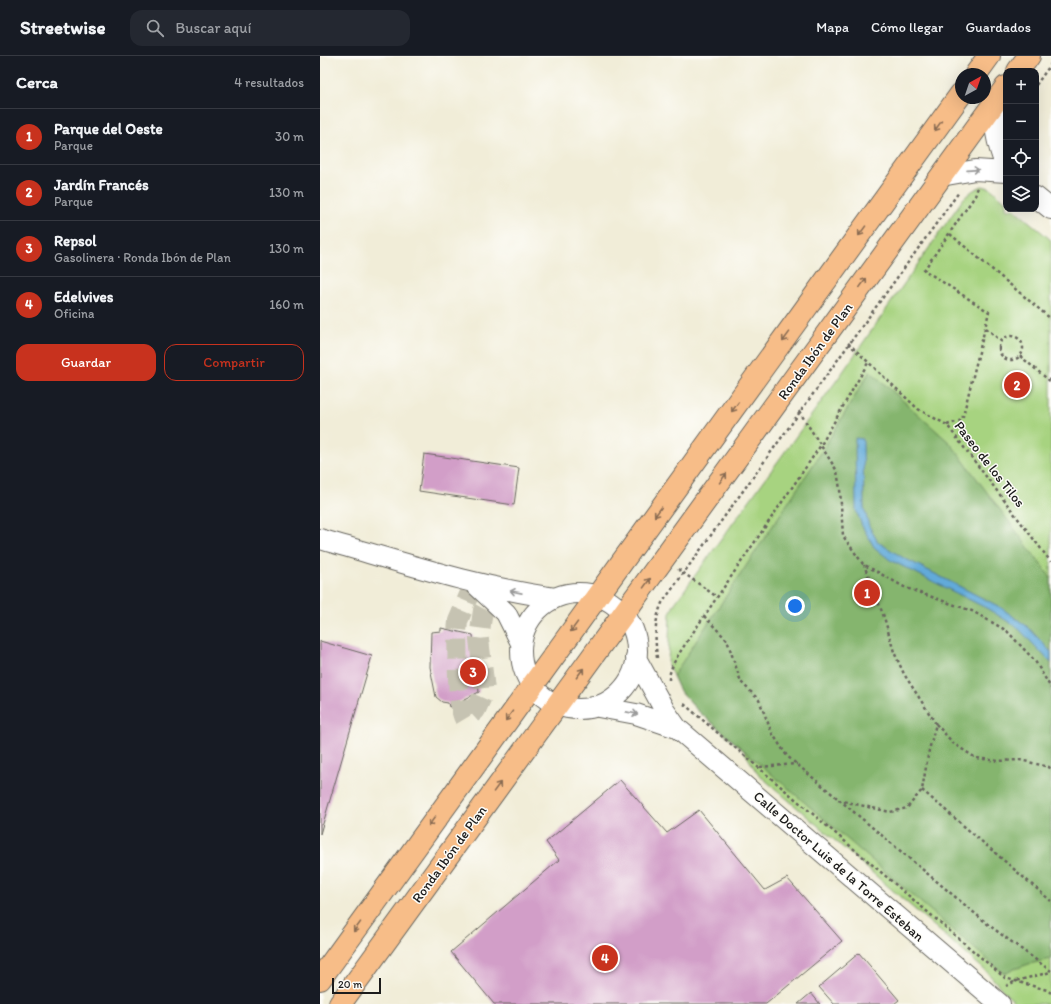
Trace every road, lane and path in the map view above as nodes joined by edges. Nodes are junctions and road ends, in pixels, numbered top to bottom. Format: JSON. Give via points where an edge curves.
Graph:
{"nodes":[{"id":1,"x":989,"y":56,"type":"edge"},
{"id":2,"x":1029,"y":56,"type":"edge"},
{"id":3,"x":1051,"y":64,"type":"edge"},
{"id":4,"x":980,"y":68,"type":"edge"},
{"id":5,"x":1020,"y":68,"type":"edge"},
{"id":6,"x":1039,"y":81,"type":"edge"},
{"id":7,"x":1002,"y":94,"type":"edge"},
{"id":8,"x":955,"y":102,"type":"edge"},
{"id":9,"x":1003,"y":157,"type":"edge"},
{"id":10,"x":980,"y":170,"type":"junction"},
{"id":11,"x":1003,"y":172,"type":"edge"},
{"id":12,"x":941,"y":176,"type":"junction"},
{"id":13,"x":1039,"y":199,"type":"edge"},
{"id":14,"x":1051,"y":209,"type":"edge"},
{"id":15,"x":950,"y":234,"type":"junction"},
{"id":16,"x":1051,"y":319,"type":"edge"},
{"id":17,"x":986,"y":328,"type":"junction"},
{"id":18,"x":1001,"y":341,"type":"junction"},
{"id":19,"x":848,"y":343,"type":"junction"},
{"id":20,"x":1020,"y":356,"type":"junction"},
{"id":21,"x":869,"y":361,"type":"junction"},
{"id":22,"x":1051,"y":382,"type":"edge"},
{"id":23,"x":799,"y":411,"type":"junction"},
{"id":24,"x":947,"y":425,"type":"junction"},
{"id":25,"x":821,"y":445,"type":"junction"},
{"id":26,"x":320,"y":539,"type":"edge"},
{"id":27,"x":1051,"y":562,"type":"edge"},
{"id":28,"x":863,"y":564,"type":"junction"},
{"id":29,"x":683,"y":573,"type":"junction"},
{"id":30,"x":474,"y":583,"type":"junction"},
{"id":31,"x":597,"y":596,"type":"junction"},
{"id":32,"x":717,"y":597,"type":"junction"},
{"id":33,"x":555,"y":598,"type":"junction"},
{"id":34,"x":624,"y":614,"type":"junction"},
{"id":35,"x":704,"y":616,"type":"junction"},
{"id":36,"x":521,"y":643,"type":"junction"},
{"id":37,"x":636,"y":658,"type":"junction"},
{"id":38,"x":657,"y":660,"type":"dead end"},
{"id":39,"x":666,"y":679,"type":"dead end"},
{"id":40,"x":532,"y":685,"type":"junction"},
{"id":41,"x":1051,"y":688,"type":"edge"},
{"id":42,"x":681,"y":699,"type":"dead end"},
{"id":43,"x":557,"y":704,"type":"junction"},
{"id":44,"x":593,"y":706,"type":"junction"},
{"id":45,"x":936,"y":724,"type":"junction"},
{"id":46,"x":677,"y":728,"type":"junction"},
{"id":47,"x":797,"y":764,"type":"junction"},
{"id":48,"x":759,"y":767,"type":"junction"},
{"id":49,"x":1051,"y":770,"type":"edge"},
{"id":50,"x":922,"y":790,"type":"junction"},
{"id":51,"x":838,"y":800,"type":"junction"},
{"id":52,"x":1051,"y":901,"type":"edge"},
{"id":53,"x":1051,"y":971,"type":"edge"},
{"id":54,"x":320,"y":979,"type":"edge"},
{"id":55,"x":1016,"y":980,"type":"junction"},
{"id":56,"x":1051,"y":993,"type":"edge"},
{"id":57,"x":995,"y":1000,"type":"edge"},
{"id":58,"x":340,"y":1004,"type":"edge"}],
"edges":[{"from":1,"to":4,"type":"main road"},
{"from":2,"to":5,"type":"main road"},
{"from":3,"to":6,"type":"path"},
{"from":7,"to":9,"type":"street","via":[[994,124]]},
{"from":7,"to":12,"type":"main road","name":"Ronda Ibón de Plan"},
{"from":8,"to":31,"type":"main road","one_way":true},
{"from":10,"to":11,"type":"street"},
{"from":12,"to":10,"type":"street","one_way":true},
{"from":10,"to":15,"type":"path","via":[[975,196]]},
{"from":10,"to":19,"type":"path"},
{"from":34,"to":12,"type":"main road","name":"Ronda Ibón de Plan","one_way":true},
{"from":13,"to":14,"type":"street"},
{"from":15,"to":16,"type":"path"},
{"from":15,"to":17,"type":"path","via":[[924,270],[989,312]]},
{"from":17,"to":18,"type":"path"},
{"from":17,"to":24,"type":"path","via":[[962,420]]},
{"from":18,"to":20,"type":"path","via":[[999,349],[1005,359],[1013,360]]},
{"from":18,"to":20,"type":"path","via":[[1008,337],[1019,339],[1023,349]]},
{"from":19,"to":21,"type":"path","name":"Paseo de los Tilos"},
{"from":19,"to":23,"type":"path"},
{"from":20,"to":22,"type":"path"},
{"from":21,"to":24,"type":"path","name":"Paseo de los Tilos","via":[[918,409]]},
{"from":21,"to":25,"type":"path"},
{"from":23,"to":25,"type":"path"},
{"from":23,"to":29,"type":"path"},
{"from":24,"to":27,"type":"path","name":"Paseo de los Tilos"},
{"from":25,"to":28,"type":"path","via":[[837,471],[843,536]]},
{"from":25,"to":32,"type":"path"},
{"from":26,"to":30,"type":"street"},
{"from":28,"to":41,"type":"path","via":[[906,588],[972,611],[1007,631],[1035,661]]},
{"from":28,"to":45,"type":"path","via":[[904,674]]},
{"from":29,"to":32,"type":"path"},
{"from":29,"to":38,"type":"path","via":[[658,613],[655,636]]},
{"from":33,"to":30,"type":"street","one_way":true},
{"from":30,"to":36,"type":"street","via":[[506,613]]},
{"from":31,"to":33,"type":"street","via":[[568,593]]},
{"from":31,"to":34,"type":"street","via":[[612,603]]},
{"from":31,"to":40,"type":"main road","one_way":true},
{"from":32,"to":35,"type":"path"},
{"from":33,"to":36,"type":"street","via":[[538,608],[526,624]]},
{"from":34,"to":37,"type":"street","via":[[634,634]]},
{"from":43,"to":34,"type":"main road","name":"Ronda Ibón de Plan","one_way":true},
{"from":35,"to":39,"type":"path","via":[[669,674],[670,682]]},
{"from":35,"to":47,"type":"path","via":[[727,640],[741,682],[759,700],[772,734],[787,756]]},
{"from":36,"to":40,"type":"street","via":[[521,658]]},
{"from":37,"to":44,"type":"street","via":[[630,677],[618,693],[602,704]]},
{"from":37,"to":46,"type":"street"},
{"from":40,"to":43,"type":"street","via":[[543,696]]},
{"from":40,"to":54,"type":"main road","one_way":true},
{"from":42,"to":48,"type":"path"},
{"from":43,"to":44,"type":"street","via":[[569,708]]},
{"from":58,"to":43,"type":"main road","name":"Ronda Ibón de Plan","one_way":true},
{"from":44,"to":46,"type":"street","one_way":true,"via":[[636,714]]},
{"from":45,"to":49,"type":"path","via":[[954,744],[976,758],[1020,760]]},
{"from":45,"to":50,"type":"path"},
{"from":46,"to":57,"type":"street","name":"Calle Doctor Luis de la Torre Esteban"},
{"from":47,"to":48,"type":"path"},
{"from":47,"to":51,"type":"path"},
{"from":48,"to":55,"type":"path","via":[[1005,978]]},
{"from":50,"to":51,"type":"path","via":[[907,808],[890,812]]},
{"from":50,"to":52,"type":"path"},
{"from":51,"to":53,"type":"path","via":[[990,926]]},
{"from":53,"to":55,"type":"path"},
{"from":55,"to":56,"type":"path"},
{"from":55,"to":57,"type":"path"}]}
